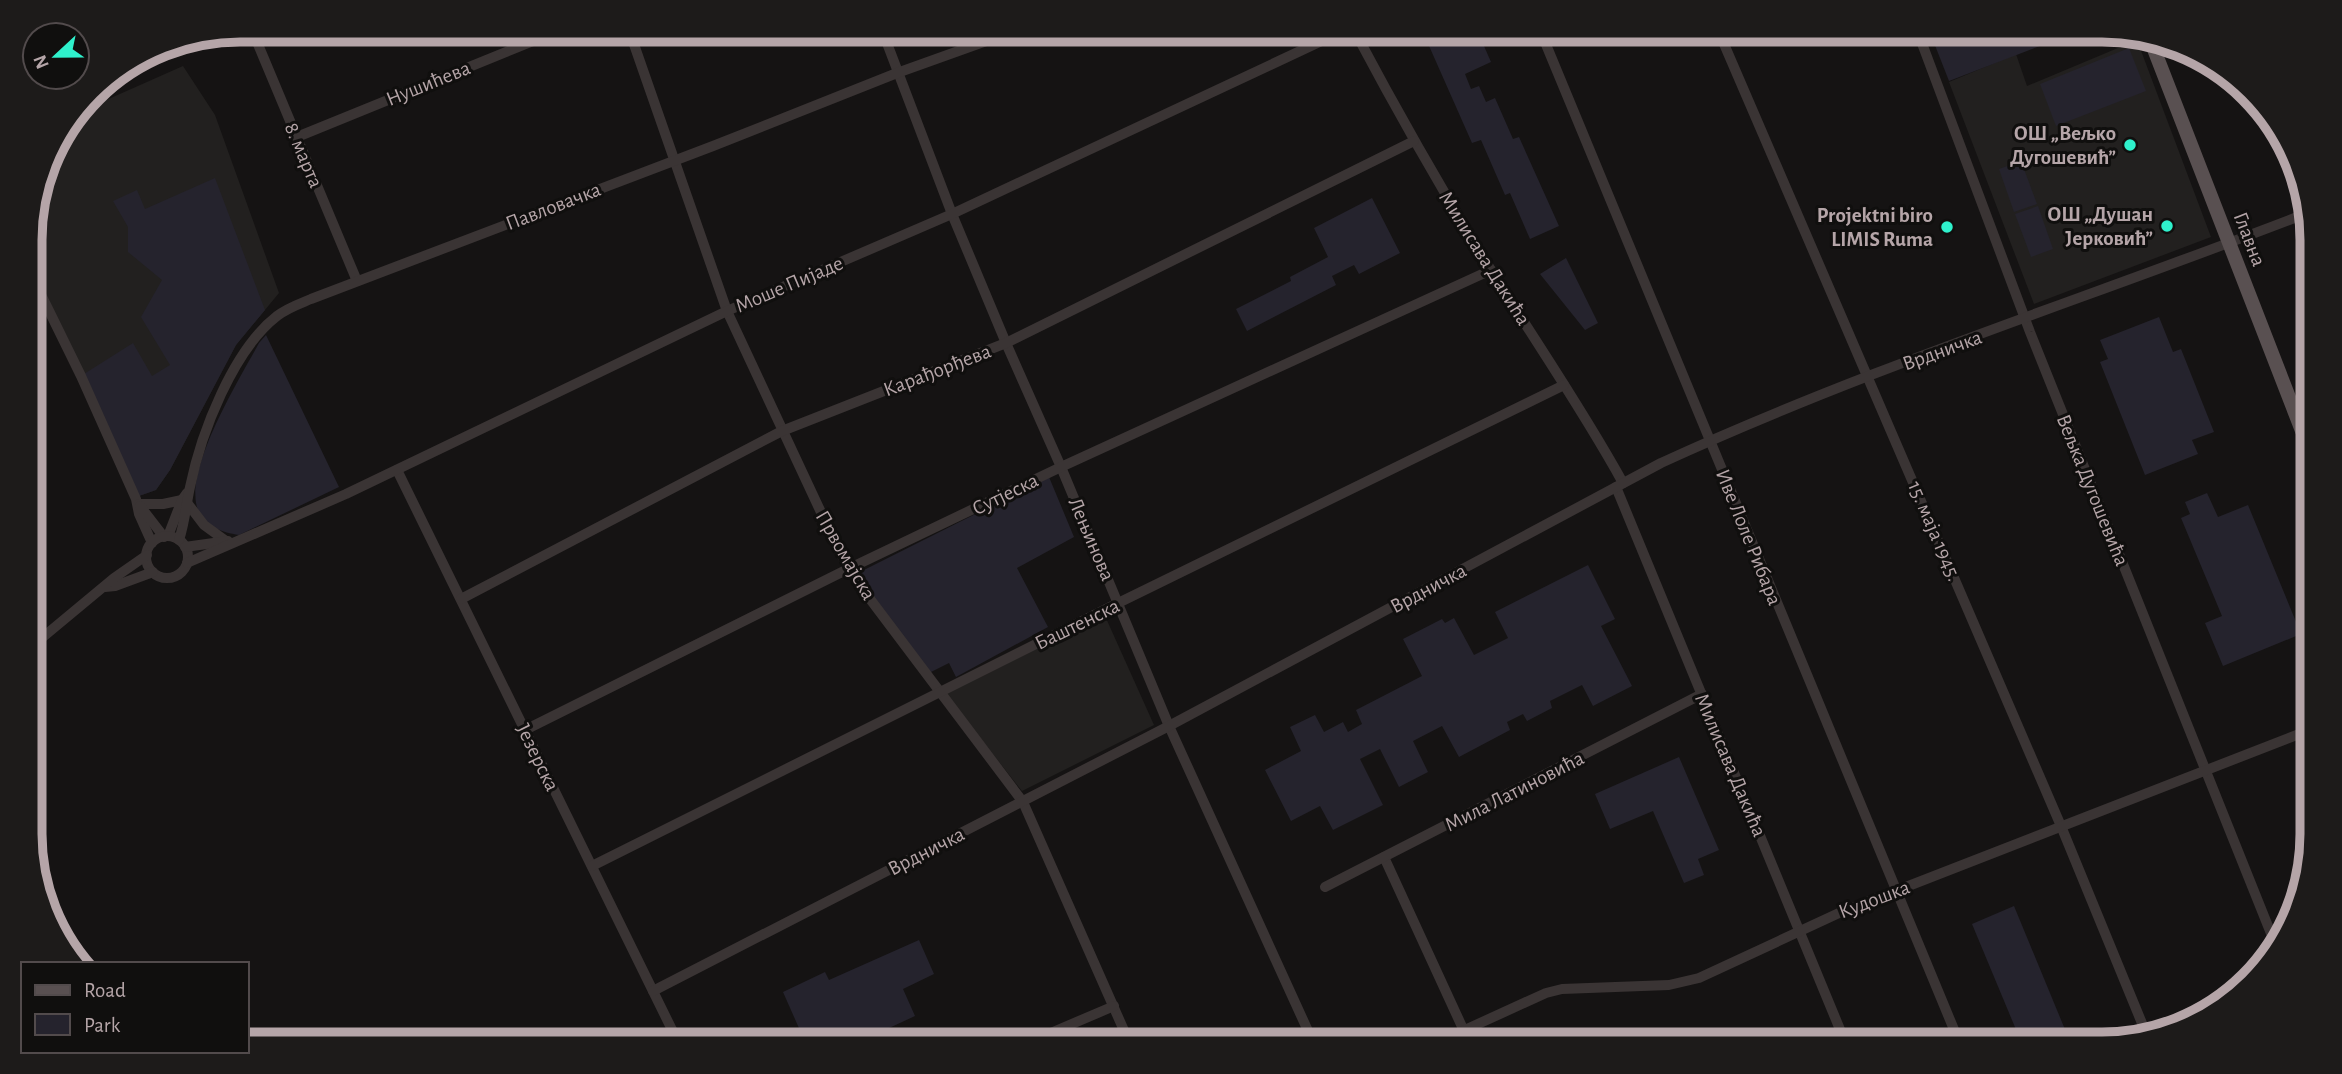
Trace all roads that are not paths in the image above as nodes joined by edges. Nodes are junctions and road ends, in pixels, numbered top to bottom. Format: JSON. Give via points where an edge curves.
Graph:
{"nodes":[{"id":1,"x":257,"y":42,"type":"edge"},
{"id":2,"x":530,"y":42,"type":"edge"},
{"id":3,"x":633,"y":42,"type":"edge"},
{"id":4,"x":886,"y":42,"type":"edge"},
{"id":5,"x":984,"y":42,"type":"edge"},
{"id":6,"x":1319,"y":42,"type":"edge"},
{"id":7,"x":1360,"y":42,"type":"edge"},
{"id":8,"x":1545,"y":42,"type":"edge"},
{"id":9,"x":1723,"y":42,"type":"edge"},
{"id":10,"x":1921,"y":42,"type":"edge"},
{"id":11,"x":2154,"y":50,"type":"edge"},
{"id":12,"x":897,"y":73,"type":"junction"},
{"id":13,"x":296,"y":137,"type":"junction"},
{"id":14,"x":1414,"y":141,"type":"junction"},
{"id":15,"x":676,"y":160,"type":"junction"},
{"id":16,"x":952,"y":214,"type":"junction"},
{"id":17,"x":2298,"y":217,"type":"edge"},
{"id":18,"x":2229,"y":244,"type":"junction"},
{"id":19,"x":1491,"y":270,"type":"junction"},
{"id":20,"x":357,"y":281,"type":"junction"},
{"id":21,"x":42,"y":296,"type":"edge"},
{"id":22,"x":727,"y":310,"type":"junction"},
{"id":23,"x":2025,"y":319,"type":"junction"},
{"id":24,"x":1006,"y":343,"type":"junction"},
{"id":25,"x":1869,"y":377,"type":"junction"},
{"id":26,"x":1564,"y":385,"type":"junction"},
{"id":27,"x":2300,"y":426,"type":"edge"},
{"id":28,"x":782,"y":432,"type":"junction"},
{"id":29,"x":1710,"y":441,"type":"junction"},
{"id":30,"x":1061,"y":467,"type":"junction"},
{"id":31,"x":397,"y":470,"type":"junction"},
{"id":32,"x":1619,"y":485,"type":"junction"},
{"id":33,"x":187,"y":498,"type":"junction"},
{"id":34,"x":137,"y":502,"type":"junction"},
{"id":35,"x":174,"y":540,"type":"junction"},
{"id":36,"x":230,"y":542,"type":"junction"},
{"id":37,"x":152,"y":543,"type":"junction"},
{"id":38,"x":147,"y":555,"type":"junction"},
{"id":39,"x":187,"y":563,"type":"junction"},
{"id":40,"x":848,"y":569,"type":"junction"},
{"id":41,"x":153,"y":572,"type":"junction"},
{"id":42,"x":105,"y":587,"type":"junction"},
{"id":43,"x":461,"y":599,"type":"junction"},
{"id":44,"x":1119,"y":603,"type":"junction"},
{"id":45,"x":42,"y":638,"type":"edge"},
{"id":46,"x":939,"y":692,"type":"junction"},
{"id":47,"x":1702,"y":694,"type":"junction"},
{"id":48,"x":1170,"y":726,"type":"junction"},
{"id":49,"x":525,"y":730,"type":"junction"},
{"id":50,"x":2300,"y":734,"type":"edge"},
{"id":51,"x":2206,"y":771,"type":"junction"},
{"id":52,"x":1023,"y":802,"type":"junction"},
{"id":53,"x":2061,"y":826,"type":"junction"},
{"id":54,"x":1384,"y":858,"type":"junction"},
{"id":55,"x":592,"y":866,"type":"junction"},
{"id":56,"x":1325,"y":887,"type":"dead end"},
{"id":57,"x":1897,"y":891,"type":"junction"},
{"id":58,"x":1800,"y":929,"type":"junction"},
{"id":59,"x":2272,"y":935,"type":"edge"},
{"id":60,"x":653,"y":991,"type":"junction"},
{"id":61,"x":1114,"y":1006,"type":"junction"},
{"id":62,"x":2144,"y":1027,"type":"edge"},
{"id":63,"x":1464,"y":1030,"type":"junction"},
{"id":64,"x":673,"y":1032,"type":"edge"},
{"id":65,"x":1053,"y":1032,"type":"edge"},
{"id":66,"x":1125,"y":1032,"type":"edge"},
{"id":67,"x":1309,"y":1032,"type":"edge"},
{"id":68,"x":1460,"y":1032,"type":"edge"},
{"id":69,"x":1841,"y":1032,"type":"edge"},
{"id":70,"x":1955,"y":1032,"type":"edge"}],
"edges":[{"from":1,"to":13,"type":"street","name":"8. марта"},
{"from":2,"to":13,"type":"street","name":"Нушићева"},
{"from":3,"to":15,"type":"street","name":"Првомајска"},
{"from":4,"to":12,"type":"street","name":"Лењинова"},
{"from":5,"to":12,"type":"street","name":"Павловачка"},
{"from":6,"to":16,"type":"street","name":"Моше Пијаде"},
{"from":7,"to":14,"type":"street","name":"Милисава Дакића"},
{"from":8,"to":29,"type":"street","name":"Иве Лоле Рибара"},
{"from":9,"to":25,"type":"street","name":"15. маја 1945."},
{"from":10,"to":23,"type":"street","name":"Вељка Дугошевића"},
{"from":11,"to":18,"type":"main road","name":"Главна"},
{"from":12,"to":15,"type":"street","name":"Павловачка"},
{"from":12,"to":16,"type":"street","name":"Лењинова"},
{"from":13,"to":20,"type":"street","name":"8. марта"},
{"from":14,"to":19,"type":"street","name":"Милисава Дакића"},
{"from":14,"to":24,"type":"street","name":"Карађорђева"},
{"from":15,"to":20,"type":"street","name":"Павловачка"},
{"from":15,"to":22,"type":"street","name":"Првомајска"},
{"from":16,"to":22,"type":"street","name":"Моше Пијаде"},
{"from":16,"to":24,"type":"street","name":"Лењинова"},
{"from":17,"to":18,"type":"street","name":"Врдничка"},
{"from":18,"to":23,"type":"street","name":"Врдничка"},
{"from":18,"to":27,"type":"main road","name":"Главна"},
{"from":19,"to":26,"type":"street","name":"Милисава Дакића"},
{"from":19,"to":30,"type":"street","name":"Сутјеска"},
{"from":20,"to":33,"type":"street","name":"Павловачка","via":[[289,308],[258,334],[223,391]]},
{"from":21,"to":34,"type":"street"},
{"from":22,"to":28,"type":"street","name":"Првомајска"},
{"from":22,"to":31,"type":"street","name":"Моше Пијаде"},
{"from":23,"to":25,"type":"street","name":"Врдничка"},
{"from":23,"to":51,"type":"street","name":"Вељка Дугошевића"},
{"from":24,"to":28,"type":"street","name":"Карађорђева"},
{"from":24,"to":30,"type":"street","name":"Лењинова"},
{"from":25,"to":29,"type":"street","name":"Врдничка"},
{"from":25,"to":53,"type":"street","name":"15. маја 1945."},
{"from":26,"to":32,"type":"street","name":"Милисава Дакића"},
{"from":26,"to":44,"type":"street","name":"Баштенска"},
{"from":28,"to":40,"type":"street","name":"Првомајска"},
{"from":28,"to":43,"type":"street","name":"Карађорђева"},
{"from":29,"to":32,"type":"street","name":"Врдничка"},
{"from":29,"to":57,"type":"street","name":"Иве Лоле Рибара"},
{"from":30,"to":40,"type":"street","name":"Сутјеска"},
{"from":30,"to":44,"type":"street","name":"Лењинова"},
{"from":31,"to":36,"type":"street","name":"Моше Пијаде","via":[[283,523]]},
{"from":31,"to":43,"type":"street","name":"Језерска"},
{"from":32,"to":47,"type":"street","name":"Милисава Дакића"},
{"from":32,"to":48,"type":"street","name":"Врдничка"},
{"from":33,"to":34,"type":"street","via":[[163,505]]},
{"from":33,"to":35,"type":"street","name":"Павловачка"},
{"from":33,"to":36,"type":"street","via":[[204,525]]},
{"from":34,"to":35,"type":"street"},
{"from":34,"to":37,"type":"street"},
{"from":35,"to":36,"type":"street","name":"Моше Пијаде"},
{"from":35,"to":37,"type":"street"},
{"from":35,"to":39,"type":"street","name":"Павловачка"},
{"from":36,"to":39,"type":"street","name":"Моше Пијаде"},
{"from":37,"to":38,"type":"street"},
{"from":38,"to":41,"type":"street"},
{"from":38,"to":42,"type":"street"},
{"from":39,"to":41,"type":"street","via":[[176,576],[164,578]]},
{"from":40,"to":46,"type":"street","name":"Првомајска"},
{"from":40,"to":49,"type":"street","name":"Сутјеска"},
{"from":41,"to":42,"type":"street"},
{"from":42,"to":45,"type":"street"},
{"from":43,"to":49,"type":"street","name":"Језерска"},
{"from":44,"to":46,"type":"street","name":"Баштенска"},
{"from":44,"to":48,"type":"street","name":"Лењинова"},
{"from":46,"to":52,"type":"street","name":"Првомајска"},
{"from":46,"to":55,"type":"street","name":"Баштенска"},
{"from":47,"to":54,"type":"street","name":"Мила Латиновића"},
{"from":47,"to":58,"type":"street","name":"Милисава Дакића"},
{"from":48,"to":52,"type":"street","name":"Врдничка"},
{"from":48,"to":67,"type":"street","name":"Лењинова"},
{"from":49,"to":55,"type":"street","name":"Језерска"},
{"from":50,"to":51,"type":"street","name":"Кудошка"},
{"from":51,"to":53,"type":"street","name":"Кудошка"},
{"from":51,"to":59,"type":"street","name":"Вељка Дугошевића"},
{"from":52,"to":60,"type":"street","name":"Врдничка"},
{"from":52,"to":61,"type":"street","name":"Првомајска"},
{"from":53,"to":57,"type":"street","name":"Кудошка"},
{"from":53,"to":62,"type":"street","name":"15. маја 1945."},
{"from":54,"to":56,"type":"street","name":"Мила Латиновића"},
{"from":54,"to":63,"type":"street"},
{"from":55,"to":60,"type":"street","name":"Језерска"},
{"from":57,"to":58,"type":"street","name":"Кудошка"},
{"from":57,"to":70,"type":"street","name":"Иве Лоле Рибара"},
{"from":58,"to":63,"type":"street","name":"Кудошка","via":[[1699,978],[1660,986],[1562,989]]},
{"from":58,"to":69,"type":"street","name":"Милисава Дакића"},
{"from":60,"to":64,"type":"street","name":"Језерска"},
{"from":61,"to":65,"type":"street"},
{"from":61,"to":66,"type":"street","name":"Првомајска"},
{"from":63,"to":68,"type":"street","name":"Кудошка"}]}
